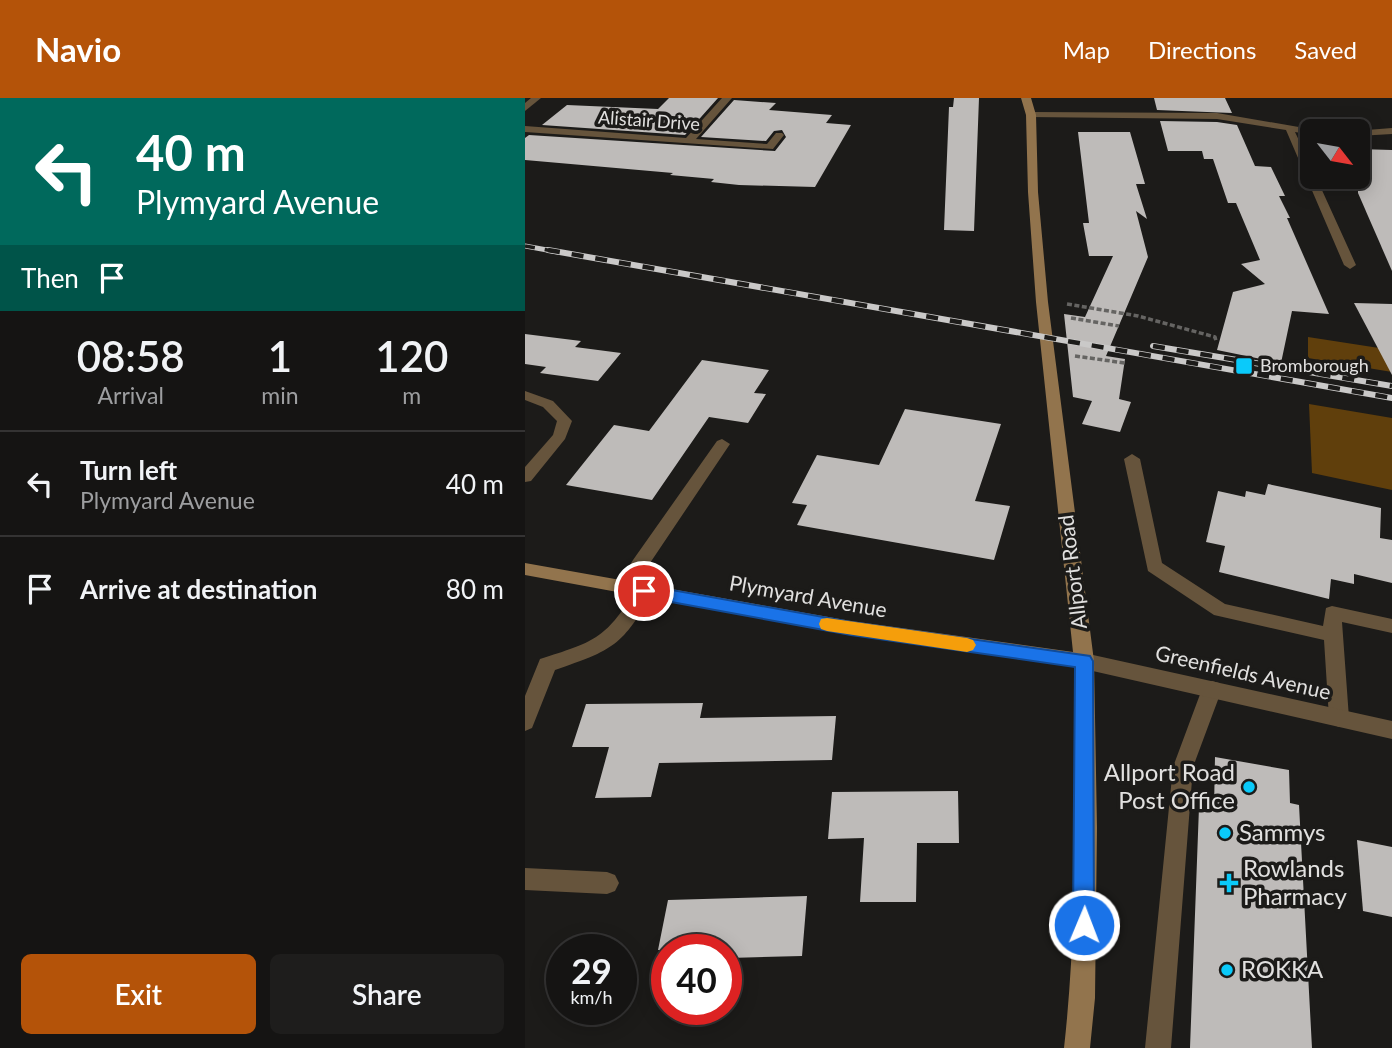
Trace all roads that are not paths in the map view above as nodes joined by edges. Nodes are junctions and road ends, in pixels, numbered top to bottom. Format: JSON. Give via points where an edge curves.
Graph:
{"nodes":[{"id":1,"x":536,"y":98,"type":"edge"},
{"id":2,"x":727,"y":98,"type":"edge"},
{"id":3,"x":1026,"y":98,"type":"edge"},
{"id":4,"x":525,"y":108,"type":"edge"},
{"id":5,"x":1031,"y":115,"type":"junction"},
{"id":6,"x":525,"y":129,"type":"edge"},
{"id":7,"x":1290,"y":131,"type":"junction"},
{"id":8,"x":1300,"y":131,"type":"edge"},
{"id":9,"x":1392,"y":131,"type":"edge"},
{"id":10,"x":1370,"y":132,"type":"edge"},
{"id":11,"x":779,"y":135,"type":"dead end"},
{"id":12,"x":689,"y":141,"type":"junction"},
{"id":13,"x":770,"y":147,"type":"junction"},
{"id":14,"x":761,"y":161,"type":"dead end"},
{"id":15,"x":1350,"y":265,"type":"dead end"},
{"id":16,"x":525,"y":395,"type":"edge"},
{"id":17,"x":722,"y":444,"type":"dead end"},
{"id":18,"x":1132,"y":459,"type":"dead end"},
{"id":19,"x":525,"y":477,"type":"edge"},
{"id":20,"x":525,"y":569,"type":"edge"},
{"id":21,"x":644,"y":591,"type":"junction"},
{"id":22,"x":1392,"y":626,"type":"edge"},
{"id":23,"x":1332,"y":635,"type":"junction"},
{"id":24,"x":1084,"y":661,"type":"junction"},
{"id":25,"x":1212,"y":688,"type":"junction"},
{"id":26,"x":1339,"y":718,"type":"junction"},
{"id":27,"x":525,"y":722,"type":"edge"},
{"id":28,"x":1392,"y":730,"type":"edge"},
{"id":29,"x":525,"y":879,"type":"edge"},
{"id":30,"x":607,"y":883,"type":"dead end"},
{"id":31,"x":1077,"y":1048,"type":"edge"},
{"id":32,"x":1158,"y":1048,"type":"edge"}],
"edges":[{"from":1,"to":4,"type":"street"},
{"from":2,"to":12,"type":"street"},
{"from":3,"to":5,"type":"street","name":"Allport Road"},
{"from":5,"to":7,"type":"street","via":[[1217,116]]},
{"from":5,"to":24,"type":"street","name":"Allport Road","via":[[1041,289]]},
{"from":6,"to":12,"type":"street","name":"Alistair Drive"},
{"from":7,"to":8,"type":"street"},
{"from":7,"to":15,"type":"street"},
{"from":9,"to":10,"type":"street"},
{"from":11,"to":13,"type":"street"},
{"from":12,"to":13,"type":"street","name":"Alistair Drive"},
{"from":13,"to":14,"type":"street"},
{"from":16,"to":19,"type":"street","via":[[542,400],[565,421],[560,436]]},
{"from":17,"to":21,"type":"street","via":[[639,565]]},
{"from":18,"to":23,"type":"street","via":[[1154,566],[1220,610]]},
{"from":20,"to":21,"type":"street","name":"Plymyard Avenue"},
{"from":21,"to":24,"type":"street","name":"Plymyard Avenue","via":[[851,628]]},
{"from":21,"to":27,"type":"street","via":[[624,625],[597,648],[547,665]]},
{"from":22,"to":23,"type":"street","via":[[1332,613]]},
{"from":23,"to":26,"type":"street"},
{"from":24,"to":25,"type":"street","name":"Greenfields Avenue"},
{"from":24,"to":31,"type":"street","name":"Allport Road","via":[[1085,867]]},
{"from":25,"to":26,"type":"street","name":"Greenfields Avenue"},
{"from":25,"to":32,"type":"street","via":[[1182,767]]},
{"from":26,"to":28,"type":"street","name":"Greenfields Avenue"},
{"from":29,"to":30,"type":"street"}]}
